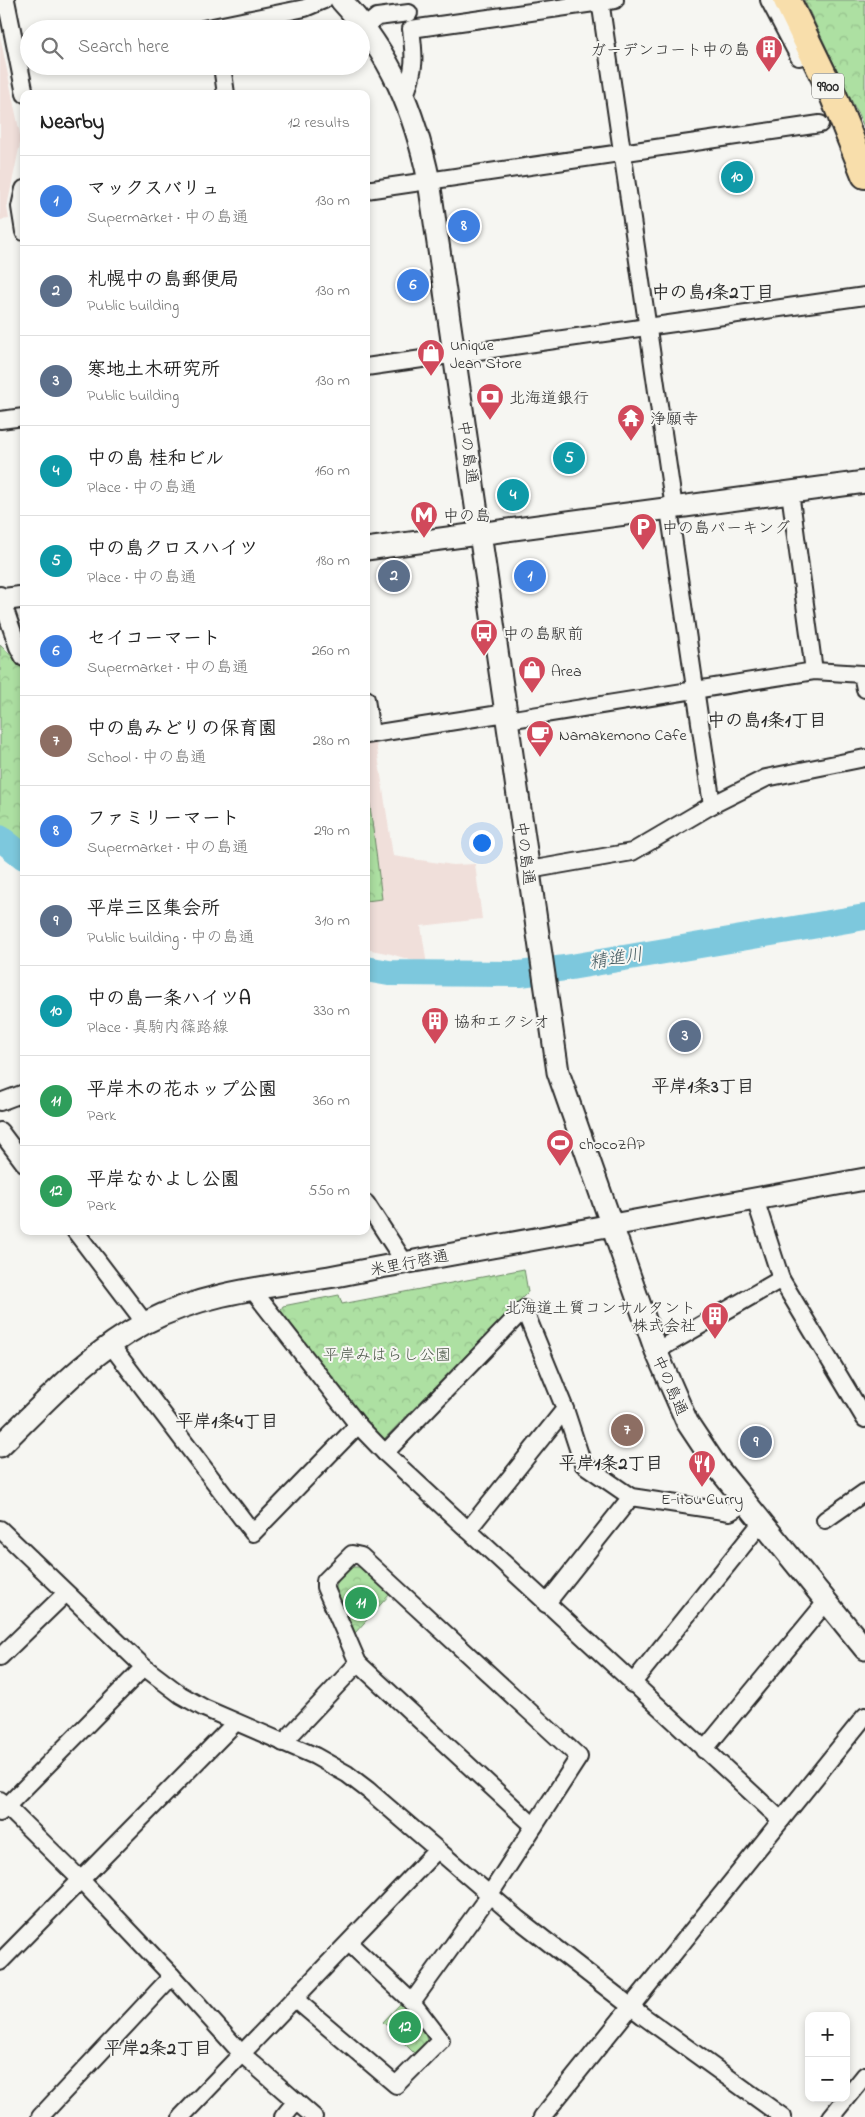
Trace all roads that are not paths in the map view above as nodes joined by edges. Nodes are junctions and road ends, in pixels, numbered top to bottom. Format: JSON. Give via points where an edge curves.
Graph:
{"nodes":[{"id":1,"x":6,"y":0,"type":"edge"},
{"id":2,"x":324,"y":0,"type":"edge"},
{"id":3,"x":341,"y":0,"type":"edge"},
{"id":4,"x":769,"y":0,"type":"edge"},
{"id":5,"x":788,"y":0,"type":"edge"},
{"id":6,"x":605,"y":1,"type":"edge"},
{"id":7,"x":409,"y":14,"type":"edge"},
{"id":8,"x":249,"y":20,"type":"edge"},
{"id":9,"x":359,"y":20,"type":"edge"},
{"id":10,"x":370,"y":23,"type":"edge"},
{"id":11,"x":370,"y":35,"type":"edge"},
{"id":12,"x":20,"y":47,"type":"edge"},
{"id":13,"x":799,"y":57,"type":"dead end"},
{"id":14,"x":24,"y":75,"type":"edge"},
{"id":15,"x":223,"y":75,"type":"edge"},
{"id":16,"x":25,"y":90,"type":"edge"},
{"id":17,"x":225,"y":90,"type":"edge"},
{"id":18,"x":405,"y":96,"type":"junction"},
{"id":19,"x":820,"y":124,"type":"dead end"},
{"id":20,"x":623,"y":152,"type":"junction"},
{"id":21,"x":865,"y":175,"type":"edge"},
{"id":22,"x":429,"y":181,"type":"junction"},
{"id":23,"x":370,"y":189,"type":"edge"},
{"id":24,"x":865,"y":296,"type":"edge"},
{"id":25,"x":649,"y":326,"type":"junction"},
{"id":26,"x":454,"y":354,"type":"junction"},
{"id":27,"x":370,"y":366,"type":"edge"},
{"id":28,"x":20,"y":418,"type":"edge"},
{"id":29,"x":0,"y":420,"type":"edge"},
{"id":30,"x":865,"y":482,"type":"edge"},
{"id":31,"x":790,"y":492,"type":"junction"},
{"id":32,"x":672,"y":508,"type":"junction"},
{"id":33,"x":481,"y":533,"type":"junction"},
{"id":34,"x":370,"y":548,"type":"edge"},
{"id":35,"x":20,"y":597,"type":"edge"},
{"id":36,"x":1,"y":598,"type":"edge"},
{"id":37,"x":20,"y":651,"type":"edge"},
{"id":38,"x":814,"y":671,"type":"junction"},
{"id":39,"x":865,"y":689,"type":"edge"},
{"id":40,"x":695,"y":690,"type":"junction"},
{"id":41,"x":507,"y":716,"type":"junction"},
{"id":42,"x":370,"y":734,"type":"edge"},
{"id":43,"x":865,"y":758,"type":"edge"},
{"id":44,"x":712,"y":805,"type":"junction"},
{"id":45,"x":529,"y":870,"type":"junction"},
{"id":46,"x":20,"y":1094,"type":"edge"},
{"id":47,"x":0,"y":1102,"type":"edge"},
{"id":48,"x":0,"y":1131,"type":"edge"},
{"id":49,"x":20,"y":1158,"type":"edge"},
{"id":50,"x":865,"y":1179,"type":"edge"},
{"id":51,"x":755,"y":1199,"type":"junction"},
{"id":52,"x":370,"y":1209,"type":"edge"},
{"id":53,"x":611,"y":1224,"type":"junction"},
{"id":54,"x":78,"y":1235,"type":"edge"},
{"id":55,"x":406,"y":1263,"type":"junction"},
{"id":56,"x":781,"y":1279,"type":"junction"},
{"id":57,"x":251,"y":1288,"type":"junction"},
{"id":58,"x":145,"y":1323,"type":"junction"},
{"id":59,"x":110,"y":1344,"type":"junction"},
{"id":60,"x":656,"y":1351,"type":"junction"},
{"id":61,"x":565,"y":1409,"type":"junction"},
{"id":62,"x":865,"y":1419,"type":"edge"},
{"id":63,"x":358,"y":1425,"type":"junction"},
{"id":64,"x":0,"y":1446,"type":"edge"},
{"id":65,"x":385,"y":1453,"type":"junction"},
{"id":66,"x":865,"y":1492,"type":"edge"},
{"id":67,"x":631,"y":1497,"type":"junction"},
{"id":68,"x":745,"y":1503,"type":"junction"},
{"id":69,"x":825,"y":1520,"type":"dead end"},
{"id":70,"x":761,"y":1523,"type":"junction"},
{"id":71,"x":0,"y":1528,"type":"edge"},
{"id":72,"x":468,"y":1530,"type":"junction"},
{"id":73,"x":66,"y":1593,"type":"junction"},
{"id":74,"x":826,"y":1602,"type":"junction"},
{"id":75,"x":546,"y":1604,"type":"junction"},
{"id":76,"x":865,"y":1649,"type":"edge"},
{"id":77,"x":0,"y":1657,"type":"edge"},
{"id":78,"x":358,"y":1663,"type":"junction"},
{"id":79,"x":144,"y":1667,"type":"junction"},
{"id":80,"x":632,"y":1684,"type":"junction"},
{"id":81,"x":865,"y":1716,"type":"edge"},
{"id":82,"x":235,"y":1723,"type":"junction"},
{"id":83,"x":283,"y":1742,"type":"junction"},
{"id":84,"x":704,"y":1750,"type":"junction"},
{"id":85,"x":2,"y":1807,"type":"edge"},
{"id":86,"x":781,"y":1820,"type":"junction"},
{"id":87,"x":534,"y":1826,"type":"junction"},
{"id":88,"x":438,"y":1850,"type":"junction"},
{"id":89,"x":80,"y":1879,"type":"junction"},
{"id":90,"x":490,"y":1894,"type":"junction"},
{"id":91,"x":349,"y":1943,"type":"junction"},
{"id":92,"x":0,"y":1962,"type":"edge"},
{"id":93,"x":172,"y":1976,"type":"junction"},
{"id":94,"x":295,"y":1999,"type":"junction"},
{"id":95,"x":412,"y":2002,"type":"junction"},
{"id":96,"x":632,"y":2007,"type":"junction"},
{"id":97,"x":242,"y":2054,"type":"junction"},
{"id":98,"x":865,"y":2075,"type":"edge"},
{"id":99,"x":296,"y":2101,"type":"junction"},
{"id":100,"x":40,"y":2117,"type":"edge"},
{"id":101,"x":181,"y":2117,"type":"edge"},
{"id":102,"x":283,"y":2117,"type":"edge"},
{"id":103,"x":314,"y":2117,"type":"edge"},
{"id":104,"x":542,"y":2117,"type":"edge"},
{"id":105,"x":783,"y":2117,"type":"edge"},
{"id":106,"x":831,"y":2117,"type":"edge"}],
"edges":[{"from":1,"to":12,"type":"street"},
{"from":2,"to":8,"type":"street","via":[[305,8]]},
{"from":3,"to":9,"type":"street","name":"中の島通"},
{"from":4,"to":13,"type":"street"},
{"from":5,"to":21,"type":"main road","number":"9900","via":[[833,95]]},
{"from":6,"to":7,"type":"street"},
{"from":6,"to":20,"type":"street"},
{"from":7,"to":10,"type":"street","via":[[377,17]]},
{"from":7,"to":18,"type":"street","via":[[413,73]]},
{"from":11,"to":18,"type":"street","name":"中の島通"},
{"from":14,"to":16,"type":"street"},
{"from":15,"to":17,"type":"street"},
{"from":18,"to":22,"type":"street","name":"中の島通"},
{"from":19,"to":20,"type":"street"},
{"from":20,"to":22,"type":"street"},
{"from":20,"to":25,"type":"street"},
{"from":22,"to":23,"type":"street"},
{"from":22,"to":26,"type":"street","name":"中の島通"},
{"from":24,"to":25,"type":"street"},
{"from":25,"to":26,"type":"street"},
{"from":25,"to":32,"type":"street"},
{"from":26,"to":27,"type":"street"},
{"from":26,"to":33,"type":"street","name":"中の島通"},
{"from":28,"to":29,"type":"street"},
{"from":30,"to":31,"type":"street"},
{"from":31,"to":32,"type":"street"},
{"from":31,"to":38,"type":"street"},
{"from":32,"to":33,"type":"street"},
{"from":32,"to":40,"type":"street"},
{"from":33,"to":34,"type":"street"},
{"from":33,"to":41,"type":"street","name":"中の島通"},
{"from":35,"to":36,"type":"street"},
{"from":36,"to":37,"type":"street"},
{"from":38,"to":39,"type":"street","via":[[862,674]]},
{"from":38,"to":40,"type":"street"},
{"from":40,"to":41,"type":"street"},
{"from":40,"to":44,"type":"street"},
{"from":41,"to":42,"type":"street"},
{"from":41,"to":45,"type":"street","name":"中の島通"},
{"from":43,"to":44,"type":"street","via":[[766,778]]},
{"from":44,"to":45,"type":"street","via":[[632,852]]},
{"from":45,"to":53,"type":"street","name":"中の島通","via":[[558,1072]]},
{"from":46,"to":47,"type":"street"},
{"from":48,"to":49,"type":"street"},
{"from":50,"to":51,"type":"street","name":"米里行啓通"},
{"from":51,"to":53,"type":"street","name":"米里行啓通"},
{"from":51,"to":56,"type":"street"},
{"from":52,"to":55,"type":"street"},
{"from":53,"to":55,"type":"street","name":"米里行啓通"},
{"from":53,"to":60,"type":"street","name":"中の島通"},
{"from":54,"to":58,"type":"street"},
{"from":55,"to":57,"type":"street","name":"米里行啓通"},
{"from":56,"to":60,"type":"street"},
{"from":56,"to":62,"type":"street"},
{"from":57,"to":58,"type":"street","name":"米里行啓通","via":[[192,1304]]},
{"from":57,"to":63,"type":"street"},
{"from":58,"to":59,"type":"street","name":"米里行啓通"},
{"from":59,"to":63,"type":"street","via":[[253,1533]]},
{"from":59,"to":64,"type":"street","name":"米里行啓通"},
{"from":60,"to":68,"type":"street","name":"中の島通","via":[[687,1422]]},
{"from":61,"to":65,"type":"street","via":[[524,1309]]},
{"from":61,"to":67,"type":"street","via":[[584,1464]]},
{"from":61,"to":72,"type":"street"},
{"from":63,"to":65,"type":"street"},
{"from":65,"to":72,"type":"street"},
{"from":66,"to":69,"type":"street"},
{"from":67,"to":68,"type":"street","via":[[730,1512]]},
{"from":67,"to":75,"type":"street"},
{"from":68,"to":70,"type":"street","name":"中の島通"},
{"from":70,"to":74,"type":"street","name":"中の島通"},
{"from":70,"to":80,"type":"street"},
{"from":71,"to":73,"type":"street"},
{"from":72,"to":75,"type":"street"},
{"from":73,"to":77,"type":"street"},
{"from":73,"to":79,"type":"street"},
{"from":74,"to":76,"type":"street","name":"中の島通"},
{"from":74,"to":84,"type":"street"},
{"from":75,"to":80,"type":"street"},
{"from":78,"to":83,"type":"street"},
{"from":78,"to":87,"type":"street"},
{"from":78,"to":87,"type":"street","via":[[325,1587],[326,1580],[352,1554],[362,1556],[579,1757]]},
{"from":79,"to":82,"type":"street","via":[[181,1696]]},
{"from":79,"to":85,"type":"street"},
{"from":80,"to":84,"type":"street"},
{"from":81,"to":86,"type":"street"},
{"from":82,"to":83,"type":"street"},
{"from":82,"to":89,"type":"street"},
{"from":83,"to":88,"type":"street","via":[[347,1774]]},
{"from":84,"to":86,"type":"street"},
{"from":85,"to":89,"type":"street"},
{"from":86,"to":96,"type":"street"},
{"from":87,"to":90,"type":"street"},
{"from":88,"to":90,"type":"street"},
{"from":88,"to":91,"type":"street"},
{"from":89,"to":92,"type":"street"},
{"from":89,"to":93,"type":"street"},
{"from":90,"to":95,"type":"street"},
{"from":90,"to":96,"type":"street"},
{"from":91,"to":94,"type":"street"},
{"from":91,"to":95,"type":"street"},
{"from":93,"to":97,"type":"street"},
{"from":93,"to":100,"type":"street"},
{"from":94,"to":95,"type":"street","via":[[396,2085],[441,2040]]},
{"from":94,"to":97,"type":"street"},
{"from":96,"to":104,"type":"street"},
{"from":96,"to":105,"type":"street"},
{"from":97,"to":99,"type":"street"},
{"from":97,"to":101,"type":"street"},
{"from":98,"to":106,"type":"street"},
{"from":99,"to":102,"type":"street"},
{"from":99,"to":103,"type":"street"}]}
